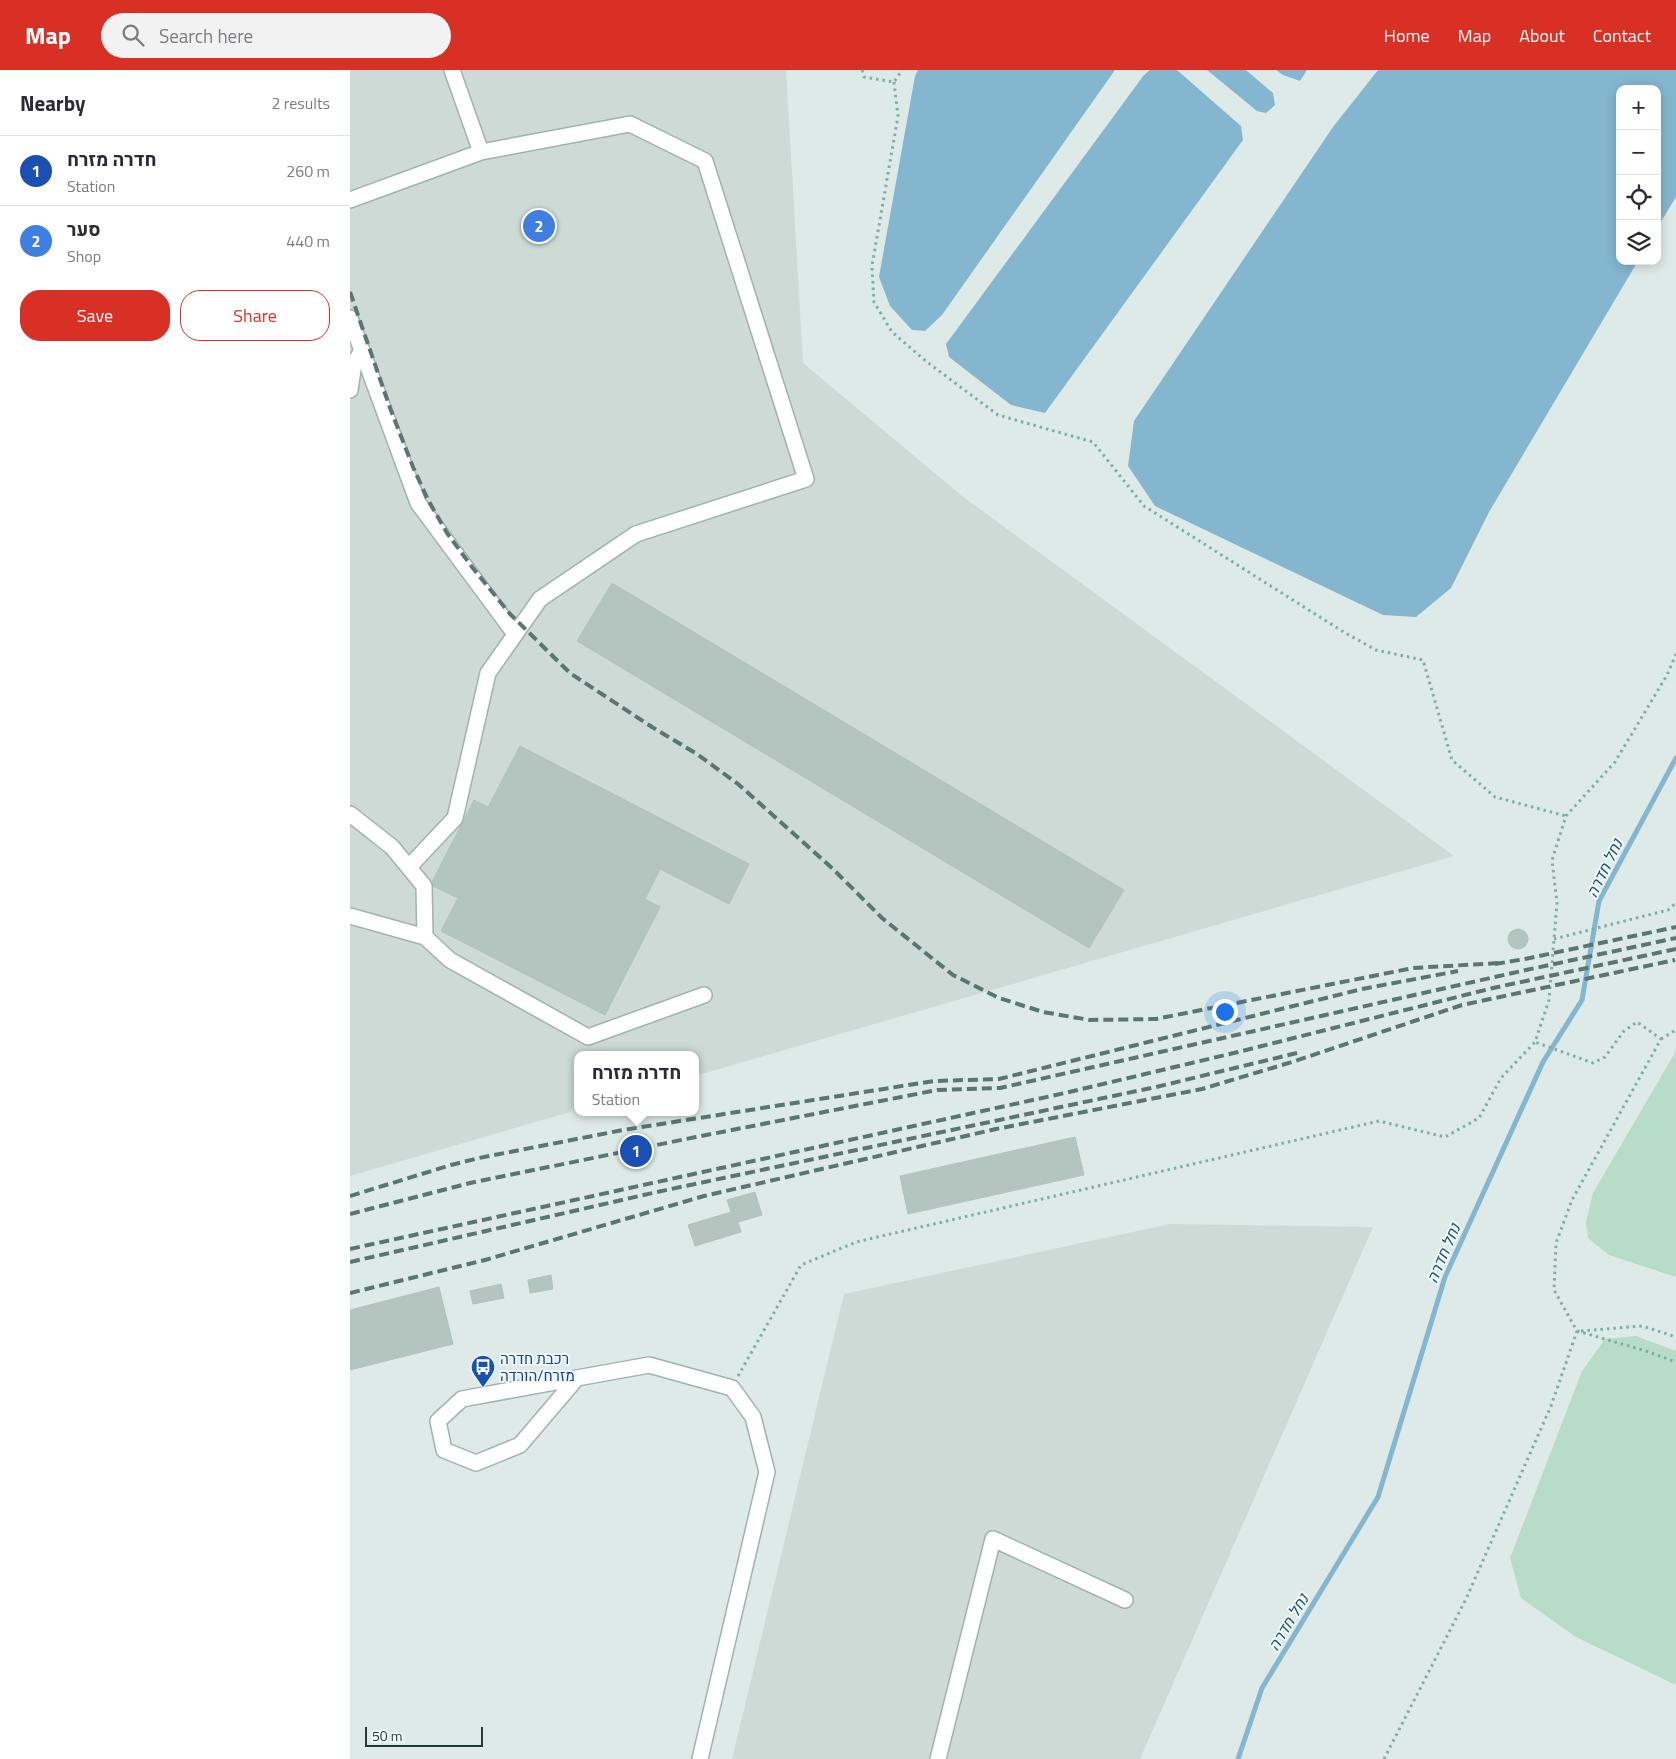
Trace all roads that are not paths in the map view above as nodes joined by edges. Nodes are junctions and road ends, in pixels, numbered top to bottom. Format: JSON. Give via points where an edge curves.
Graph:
{"nodes":[{"id":1,"x":452,"y":70,"type":"edge"},
{"id":2,"x":481,"y":152,"type":"junction"},
{"id":3,"x":350,"y":200,"type":"edge"},
{"id":4,"x":350,"y":318,"type":"edge"},
{"id":5,"x":362,"y":351,"type":"junction"},
{"id":6,"x":350,"y":390,"type":"edge"},
{"id":7,"x":515,"y":634,"type":"junction"},
{"id":8,"x":350,"y":815,"type":"edge"},
{"id":9,"x":408,"y":867,"type":"junction"},
{"id":10,"x":350,"y":916,"type":"edge"},
{"id":11,"x":425,"y":937,"type":"junction"},
{"id":12,"x":704,"y":996,"type":"dead end"},
{"id":13,"x":577,"y":1378,"type":"junction"},
{"id":14,"x":1125,"y":1600,"type":"dead end"},
{"id":15,"x":700,"y":1759,"type":"edge"},
{"id":16,"x":938,"y":1759,"type":"edge"}],
"edges":[{"from":1,"to":2,"type":"street"},
{"from":2,"to":3,"type":"street"},
{"from":2,"to":7,"type":"street","via":[[630,124],[705,161],[806,479],[636,534],[540,598]]},
{"from":4,"to":5,"type":"street"},
{"from":5,"to":6,"type":"street","via":[[354,363]]},
{"from":5,"to":7,"type":"street","via":[[418,504]]},
{"from":7,"to":9,"type":"street","via":[[488,673],[456,818]]},
{"from":8,"to":9,"type":"street","via":[[392,847]]},
{"from":9,"to":11,"type":"street","via":[[424,886]]},
{"from":10,"to":11,"type":"street"},
{"from":11,"to":12,"type":"street","via":[[450,960],[588,1037]]},
{"from":13,"to":13,"type":"street","via":[[462,1399],[438,1421],[444,1450],[476,1463],[520,1445]]},
{"from":13,"to":15,"type":"street","via":[[649,1365],[732,1388],[753,1417],[767,1472]]},
{"from":14,"to":16,"type":"street","via":[[993,1539]]}]}
